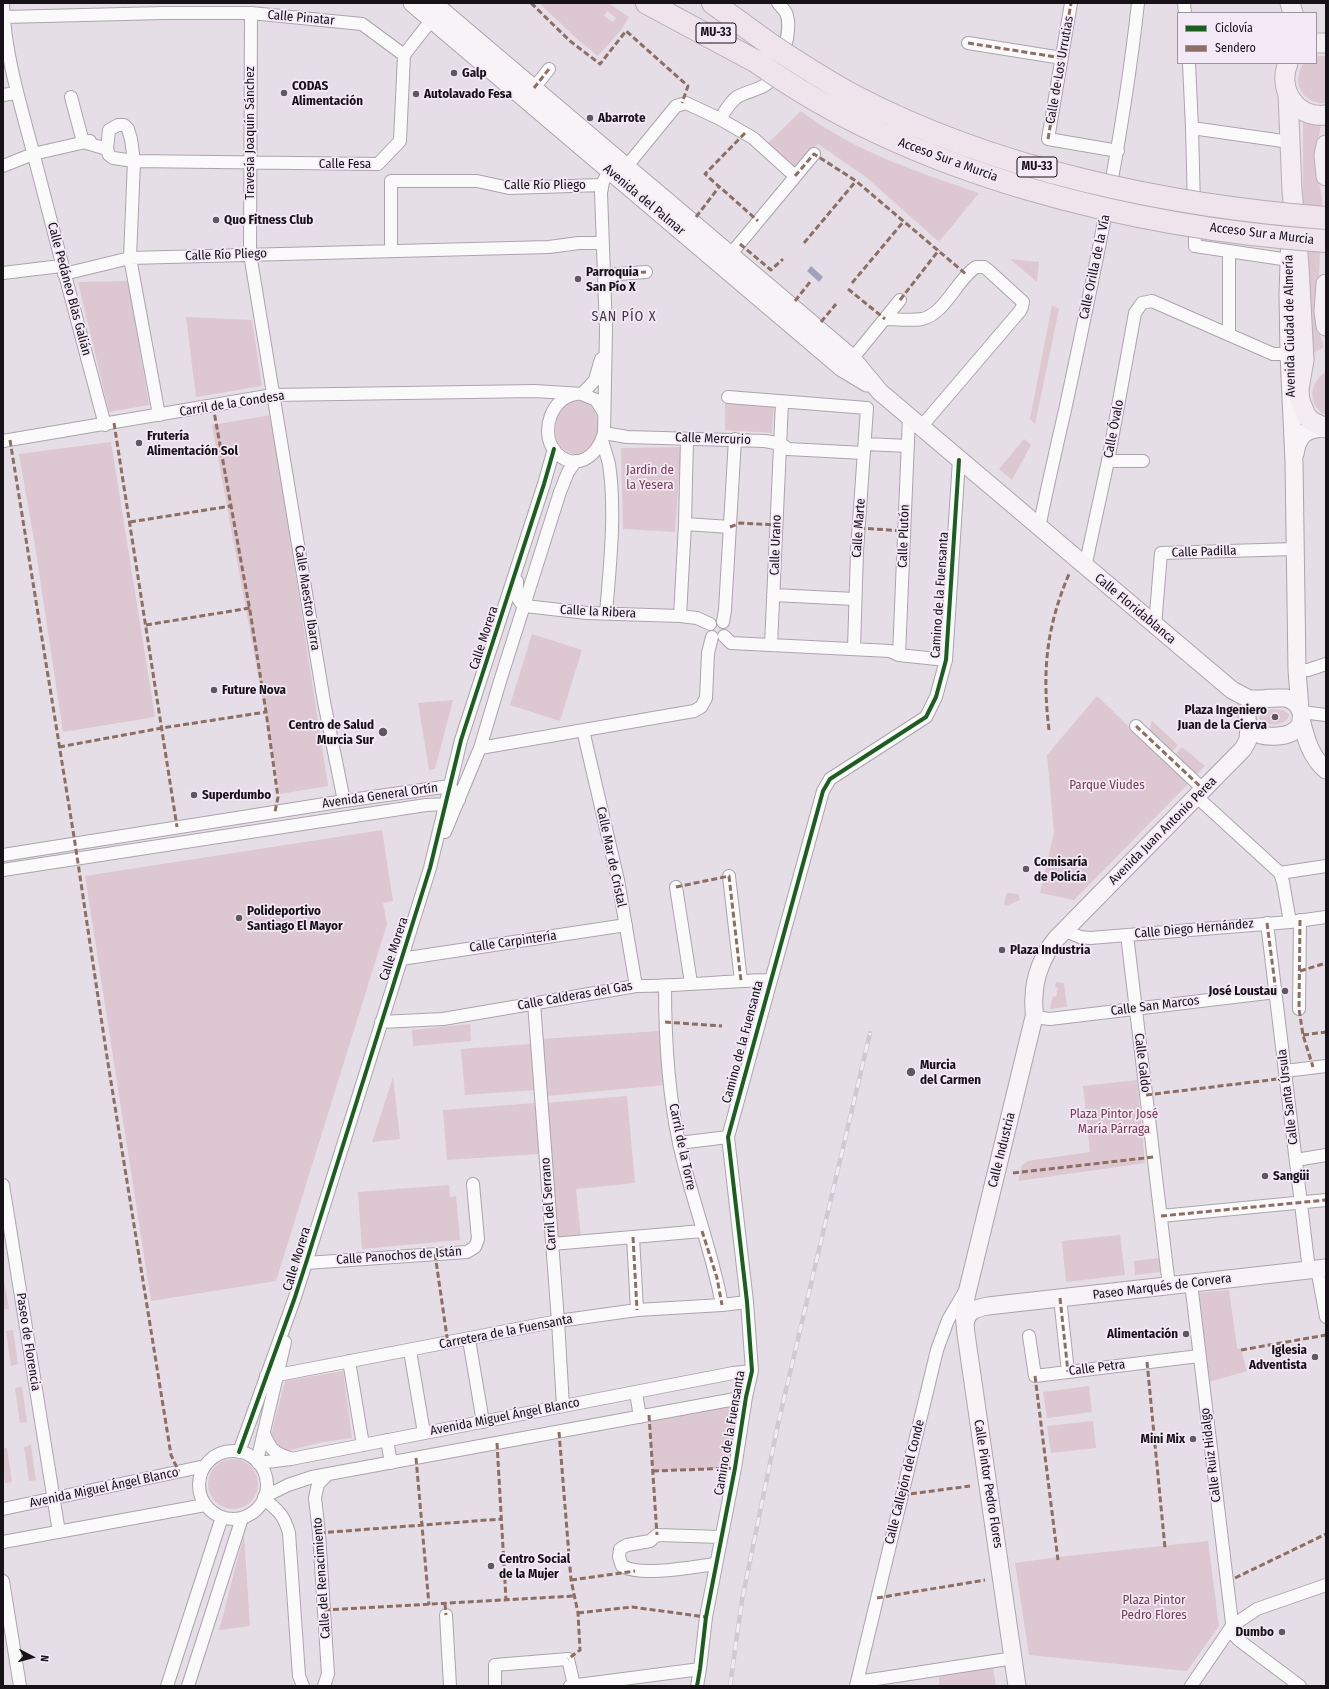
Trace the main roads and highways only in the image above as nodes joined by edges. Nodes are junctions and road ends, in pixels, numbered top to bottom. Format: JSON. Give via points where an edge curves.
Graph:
{"nodes":[{"id":1,"x":412,"y":3,"type":"edge"},
{"id":2,"x":647,"y":3,"type":"edge"},
{"id":3,"x":675,"y":3,"type":"edge"},
{"id":4,"x":713,"y":3,"type":"edge"},
{"id":5,"x":727,"y":3,"type":"edge"},
{"id":6,"x":435,"y":10,"type":"edge"},
{"id":7,"x":771,"y":46,"type":"junction"},
{"id":8,"x":757,"y":62,"type":"junction"},
{"id":9,"x":1287,"y":65,"type":"edge"},
{"id":10,"x":1288,"y":94,"type":"junction"},
{"id":11,"x":1326,"y":115,"type":"edge"},
{"id":12,"x":1326,"y":145,"type":"edge"},
{"id":13,"x":612,"y":174,"type":"junction"},
{"id":14,"x":1326,"y":176,"type":"edge"},
{"id":15,"x":1292,"y":191,"type":"junction"},
{"id":16,"x":1326,"y":218,"type":"edge"},
{"id":17,"x":1326,"y":241,"type":"edge"},
{"id":18,"x":1326,"y":284,"type":"edge"},
{"id":19,"x":1326,"y":326,"type":"edge"},
{"id":20,"x":880,"y":392,"type":"junction"},
{"id":21,"x":1325,"y":428,"type":"edge"},
{"id":22,"x":1294,"y":462,"type":"junction"},
{"id":23,"x":1039,"y":528,"type":"joint"},
{"id":24,"x":1297,"y":670,"type":"junction"},
{"id":25,"x":1232,"y":690,"type":"junction"},
{"id":26,"x":1286,"y":698,"type":"junction"},
{"id":27,"x":1261,"y":699,"type":"junction"},
{"id":28,"x":1301,"y":713,"type":"junction"},
{"id":29,"x":1248,"y":721,"type":"junction"},
{"id":30,"x":1326,"y":770,"type":"edge"},
{"id":31,"x":1034,"y":1017,"type":"joint"},
{"id":32,"x":1317,"y":1269,"type":"edge"},
{"id":33,"x":970,"y":1283,"type":"junction"},
{"id":34,"x":997,"y":1305,"type":"junction"},
{"id":35,"x":965,"y":1326,"type":"junction"},
{"id":36,"x":1017,"y":1686,"type":"edge"}],
"edges":[{"from":1,"to":6,"type":"main road","name":"Avenida del Palmar"},
{"from":2,"to":8,"type":"highway"},
{"from":3,"to":8,"type":"highway","name":"Acceso Sur a Murcia","number":"MU-33"},
{"from":4,"to":7,"type":"highway","name":"Acceso Sur a Murcia","number":"MU-33"},
{"from":5,"to":7,"type":"highway"},
{"from":6,"to":13,"type":"main road","name":"Avenida del Palmar"},
{"from":6,"to":13,"type":"main road","name":"Avenida del Palmar","via":[[534,88]]},
{"from":7,"to":16,"type":"highway","name":"Acceso Sur a Murcia","number":"MU-33","bridge":true,"via":[[822,78],[885,110],[949,138],[1032,165],[1122,189],[1202,204]]},
{"from":8,"to":17,"type":"highway","name":"Acceso Sur a Murcia","number":"MU-33","bridge":true,"via":[[811,98],[873,131],[943,160],[1017,184],[1093,206],[1150,218],[1261,235]]},
{"from":9,"to":10,"type":"main road","name":"Avenida Ciudad de Almería","via":[[1285,81]]},
{"from":10,"to":11,"type":"main road","via":[[1295,105],[1305,112],[1317,116]]},
{"from":10,"to":15,"type":"main road","name":"Avenida Ciudad de Almería"},
{"from":12,"to":14,"type":"main road"},
{"from":13,"to":20,"type":"main road","name":"Avenida del Palmar","via":[[842,368]]},
{"from":13,"to":20,"type":"main road","name":"Avenida del Palmar","via":[[730,255],[852,358]]},
{"from":15,"to":21,"type":"main road","via":[[1304,360],[1299,389],[1300,401],[1311,421]]},
{"from":15,"to":22,"type":"main road","name":"Avenida Ciudad de Almería","via":[[1289,354]]},
{"from":18,"to":19,"type":"main road"},
{"from":20,"to":23,"type":"main road","name":"Avenida del Palmar"},
{"from":21,"to":22,"type":"main road","name":"Avenida Ciudad de Almería","via":[[1312,429],[1299,438]]},
{"from":22,"to":24,"type":"main road","name":"Avenida Ciudad de Almería"},
{"from":23,"to":25,"type":"main road","name":"Calle Floridablanca"},
{"from":24,"to":26,"type":"main road","name":"Avenida Ciudad de Almería","via":[[1294,688]]},
{"from":24,"to":28,"type":"main road","name":"Avenida Ciudad de Almería"},
{"from":25,"to":27,"type":"main road","name":"Calle Floridablanca","via":[[1249,699]]},
{"from":25,"to":29,"type":"main road","name":"Calle Floridablanca","via":[[1243,706]]},
{"from":26,"to":27,"type":"main road"},
{"from":26,"to":28,"type":"main road","via":[[1296,703]]},
{"from":27,"to":29,"type":"main road","via":[[1252,705]]},
{"from":28,"to":29,"type":"main road","via":[[1297,729],[1285,735],[1259,735],[1253,731]]},
{"from":28,"to":30,"type":"main road","via":[[1308,747]]},
{"from":29,"to":31,"type":"main road","name":"Avenida Juan Antonio Perea","via":[[1249,736],[1246,746],[1050,946],[1041,964],[1034,993]]},
{"from":31,"to":33,"type":"main road","name":"Calle Industria"},
{"from":32,"to":34,"type":"main road","name":"Paseo Marqués de Corvera"},
{"from":33,"to":34,"type":"main road","name":"Paseo Marqués de Corvera","via":[[971,1294],[978,1302]]},
{"from":33,"to":35,"type":"main road","name":"Calle Pintor Pedro Flores","via":[[965,1304]]},
{"from":34,"to":35,"type":"main road","name":"Paseo Marqués de Corvera","via":[[971,1311],[966,1318]]},
{"from":35,"to":36,"type":"main road","name":"Calle Pintor Pedro Flores"}]}
